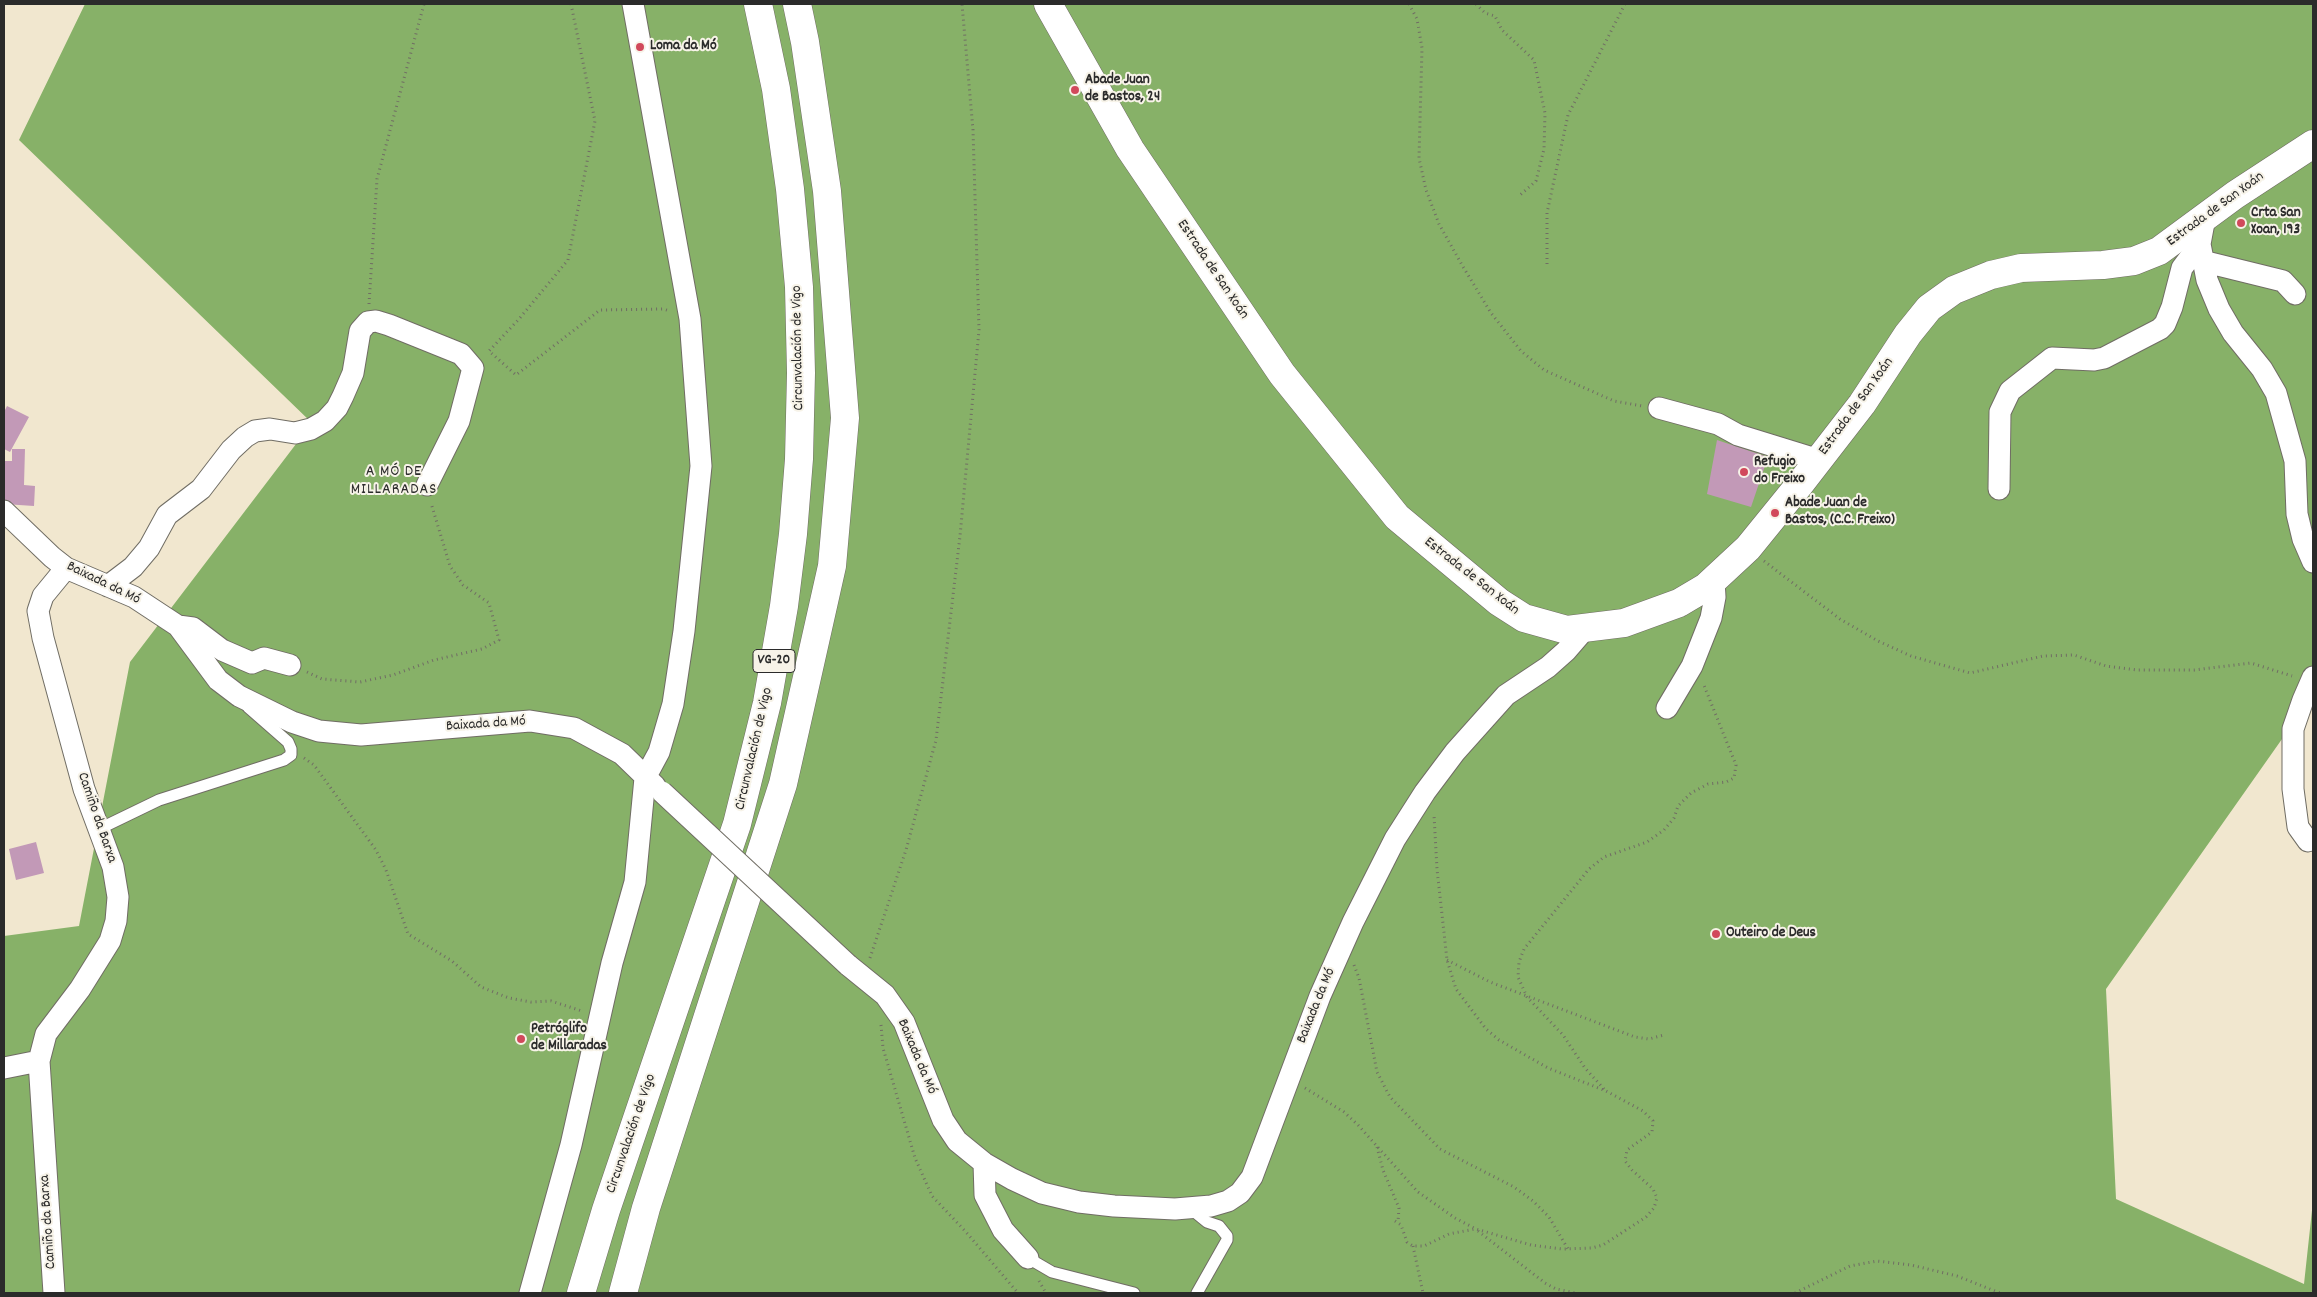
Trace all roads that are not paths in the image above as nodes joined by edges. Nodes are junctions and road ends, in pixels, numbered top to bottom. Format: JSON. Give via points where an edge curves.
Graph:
{"nodes":[{"id":1,"x":633,"y":4,"type":"edge"},
{"id":2,"x":758,"y":4,"type":"edge"},
{"id":3,"x":797,"y":4,"type":"edge"},
{"id":4,"x":1048,"y":4,"type":"edge"},
{"id":5,"x":2313,"y":144,"type":"edge"},
{"id":6,"x":2205,"y":217,"type":"junction"},
{"id":7,"x":2201,"y":252,"type":"junction"},
{"id":8,"x":2295,"y":294,"type":"dead end"},
{"id":9,"x":1659,"y":408,"type":"road end"},
{"id":10,"x":1819,"y":460,"type":"junction"},
{"id":11,"x":427,"y":485,"type":"road end"},
{"id":12,"x":1999,"y":489,"type":"dead end"},
{"id":13,"x":4,"y":511,"type":"edge"},
{"id":14,"x":2313,"y":562,"type":"edge"},
{"id":15,"x":66,"y":568,"type":"junction"},
{"id":16,"x":1714,"y":580,"type":"junction"},
{"id":17,"x":108,"y":586,"type":"junction"},
{"id":18,"x":178,"y":626,"type":"junction"},
{"id":19,"x":1585,"y":629,"type":"junction"},
{"id":20,"x":290,"y":666,"type":"road end"},
{"id":21,"x":2312,"y":680,"type":"edge"},
{"id":22,"x":239,"y":696,"type":"junction"},
{"id":23,"x":1667,"y":708,"type":"dead end"},
{"id":24,"x":645,"y":778,"type":"junction"},
{"id":25,"x":99,"y":829,"type":"junction"},
{"id":26,"x":2308,"y":841,"type":"dead end"},
{"id":27,"x":39,"y":1061,"type":"junction"},
{"id":28,"x":4,"y":1068,"type":"edge"},
{"id":29,"x":984,"y":1163,"type":"junction"},
{"id":30,"x":1191,"y":1208,"type":"junction"},
{"id":31,"x":1028,"y":1258,"type":"joint"},
{"id":32,"x":54,"y":1293,"type":"edge"},
{"id":33,"x":530,"y":1293,"type":"edge"},
{"id":34,"x":581,"y":1293,"type":"edge"},
{"id":35,"x":623,"y":1293,"type":"edge"},
{"id":36,"x":1134,"y":1293,"type":"edge"},
{"id":37,"x":1197,"y":1293,"type":"edge"}],
"edges":[{"from":1,"to":24,"type":"street","via":[[690,319],[701,466],[673,704],[660,752]]},
{"from":2,"to":34,"type":"main road","name":"Circunvalación de Vigo","number":"VG-20","via":[[776,88],[799,287],[799,459],[786,588],[767,703],[737,824]]},
{"from":3,"to":35,"type":"main road","number":"VG-20","via":[[827,191],[845,418],[832,566],[783,784],[646,1208]]},
{"from":4,"to":19,"type":"main road","name":"Estrada de San Xoán","via":[[1130,149],[1282,374],[1397,517],[1471,581],[1524,618],[1567,630]]},
{"from":5,"to":6,"type":"main road","name":"Estrada de San Xoán","via":[[2234,194]]},
{"from":6,"to":7,"type":"street"},
{"from":6,"to":10,"type":"main road","name":"Estrada de San Xoán","via":[[2159,250],[2134,261],[2021,268],[1991,275],[1954,290],[1928,308]]},
{"from":7,"to":8,"type":"street","via":[[2282,281]]},
{"from":7,"to":12,"type":"street","via":[[2182,268],[2172,307],[2160,329],[2104,358],[2052,358],[2010,391],[2000,412]]},
{"from":7,"to":14,"type":"street","via":[[2207,280],[2219,309],[2276,393],[2295,461],[2297,514]]},
{"from":9,"to":10,"type":"street","via":[[1718,424],[1738,435]]},
{"from":10,"to":16,"type":"main road","name":"Estrada de San Xoán","via":[[1748,548]]},
{"from":11,"to":17,"type":"street","via":[[459,421],[472,368],[461,354],[388,325],[368,322],[360,331],[353,373],[337,408],[325,421],[295,433],[255,431],[246,437],[231,450],[201,489],[167,515],[149,548],[133,567]]},
{"from":13,"to":15,"type":"street","name":"Baixada da Mó"},
{"from":15,"to":17,"type":"street","name":"Baixada da Mó"},
{"from":15,"to":25,"type":"street","name":"Camiño da Barxa","via":[[43,596],[38,611],[42,638],[84,789]]},
{"from":16,"to":19,"type":"main road","name":"Estrada de San Xoán","via":[[1679,603],[1624,623]]},
{"from":16,"to":23,"type":"street","via":[[1711,618],[1694,660]]},
{"from":17,"to":18,"type":"street","name":"Baixada da Mó","via":[[134,597]]},
{"from":18,"to":20,"type":"street","via":[[193,628],[222,650],[252,664],[264,658]]},
{"from":18,"to":22,"type":"street","name":"Baixada da Mó","via":[[218,680]]},
{"from":19,"to":30,"type":"street","name":"Baixada da Mó","via":[[1548,667],[1506,695],[1455,752],[1425,792],[1395,839],[1342,945],[1252,1177],[1228,1202]]},
{"from":21,"to":26,"type":"street","via":[[2293,729],[2293,789],[2298,827]]},
{"from":22,"to":24,"type":"street","name":"Baixada da Mó","via":[[292,722],[319,731],[361,735],[530,721],[574,728],[622,754]]},
{"from":22,"to":25,"type":"lane","via":[[288,742],[291,754],[284,760],[158,800]]},
{"from":24,"to":29,"type":"street","name":"Baixada da Mó","bridge":true,"via":[[885,995],[904,1022],[942,1120],[957,1141]]},
{"from":24,"to":33,"type":"street","via":[[635,882],[612,962],[571,1146]]},
{"from":25,"to":27,"type":"street","name":"Camiño da Barxa","via":[[113,867],[118,897],[116,921],[110,941],[46,1034]]},
{"from":27,"to":28,"type":"street"},
{"from":27,"to":32,"type":"street","name":"Camiño da Barxa"},
{"from":29,"to":30,"type":"street","name":"Baixada da Mó","via":[[1042,1193],[1079,1202]]},
{"from":29,"to":31,"type":"street","via":[[985,1195],[1004,1230]]},
{"from":30,"to":37,"type":"lane","via":[[1207,1222],[1219,1226],[1227,1236]]},
{"from":31,"to":36,"type":"lane","via":[[1052,1272]]}]}
